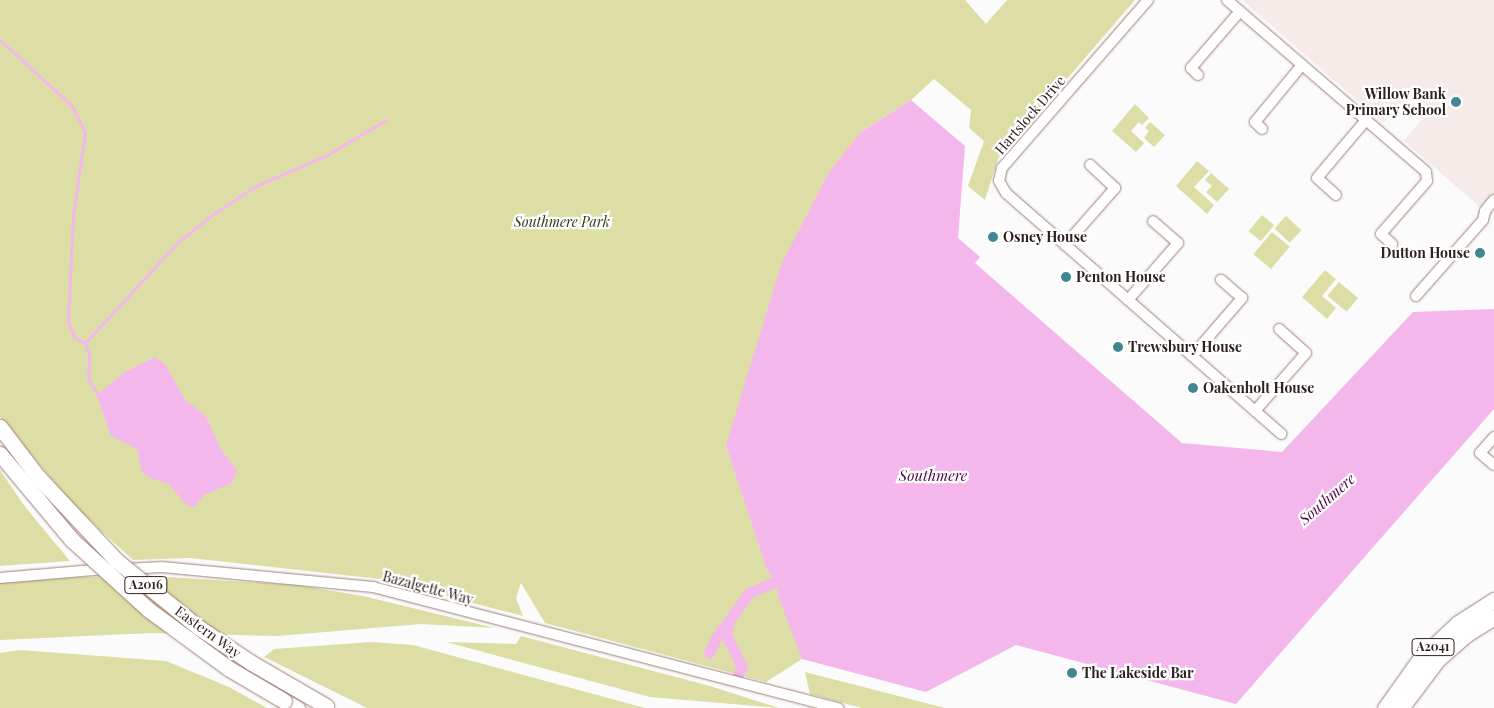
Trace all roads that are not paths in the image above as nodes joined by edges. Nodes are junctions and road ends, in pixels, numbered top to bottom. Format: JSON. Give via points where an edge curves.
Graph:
{"nodes":[{"id":1,"x":1148,"y":0,"type":"edge"},
{"id":2,"x":1227,"y":0,"type":"edge"},
{"id":3,"x":1240,"y":11,"type":"junction"},
{"id":4,"x":1302,"y":65,"type":"junction"},
{"id":5,"x":1198,"y":75,"type":"dead end"},
{"id":6,"x":1366,"y":120,"type":"junction"},
{"id":7,"x":1262,"y":128,"type":"dead end"},
{"id":8,"x":1090,"y":165,"type":"dead end"},
{"id":9,"x":1336,"y":195,"type":"dead end"},
{"id":10,"x":1494,"y":200,"type":"edge"},
{"id":11,"x":1153,"y":221,"type":"dead end"},
{"id":12,"x":1392,"y":244,"type":"dead end"},
{"id":13,"x":1065,"y":245,"type":"junction"},
{"id":14,"x":1221,"y":280,"type":"dead end"},
{"id":15,"x":1416,"y":296,"type":"dead end"},
{"id":16,"x":1128,"y":300,"type":"junction"},
{"id":17,"x":1278,"y":330,"type":"dead end"},
{"id":18,"x":1192,"y":356,"type":"junction"},
{"id":19,"x":1255,"y":411,"type":"junction"},
{"id":20,"x":0,"y":427,"type":"edge"},
{"id":21,"x":1281,"y":434,"type":"dead end"},
{"id":22,"x":1494,"y":437,"type":"edge"},
{"id":23,"x":0,"y":454,"type":"edge"},
{"id":24,"x":1494,"y":466,"type":"edge"},
{"id":25,"x":0,"y":578,"type":"edge"},
{"id":26,"x":1494,"y":600,"type":"edge"},
{"id":27,"x":1494,"y":617,"type":"edge"},
{"id":28,"x":329,"y":707,"type":"edge"},
{"id":29,"x":298,"y":708,"type":"edge"},
{"id":30,"x":839,"y":708,"type":"edge"},
{"id":31,"x":1385,"y":708,"type":"edge"},
{"id":32,"x":1401,"y":708,"type":"edge"}],
"edges":[{"from":1,"to":13,"type":"street","name":"Hartslock Drive","via":[[1002,168],[999,182],[1006,193]]},
{"from":2,"to":3,"type":"street"},
{"from":3,"to":4,"type":"street"},
{"from":3,"to":5,"type":"street","via":[[1191,68]]},
{"from":4,"to":6,"type":"street"},
{"from":4,"to":7,"type":"street","via":[[1255,122]]},
{"from":6,"to":9,"type":"street","via":[[1317,178]]},
{"from":6,"to":12,"type":"street","via":[[1426,172],[1427,181],[1381,234]]},
{"from":8,"to":13,"type":"street","via":[[1115,188]]},
{"from":10,"to":15,"type":"street","via":[[1485,211],[1483,220]]},
{"from":11,"to":16,"type":"street","via":[[1178,244]]},
{"from":13,"to":16,"type":"street","name":"Hartslock Drive"},
{"from":14,"to":18,"type":"street","via":[[1242,298]]},
{"from":16,"to":18,"type":"street","name":"Hartslock Drive"},
{"from":17,"to":19,"type":"street","via":[[1306,353]]},
{"from":18,"to":19,"type":"street","name":"Hartslock Drive"},
{"from":19,"to":21,"type":"street","name":"Hartslock Drive"},
{"from":20,"to":28,"type":"main road","name":"Eastern Way","number":"A2016","bridge":true,"via":[[38,477],[117,561],[198,628]]},
{"from":22,"to":24,"type":"street","via":[[1480,453]]},
{"from":23,"to":29,"type":"main road","name":"Eastern Way","number":"A2016","bridge":true,"via":[[72,540],[149,610],[220,663]]},
{"from":25,"to":30,"type":"street","name":"Bazalgette Way","via":[[162,567],[373,587]]},
{"from":26,"to":31,"type":"main road","number":"A2041","via":[[1458,623],[1420,659]]},
{"from":27,"to":32,"type":"main road","number":"A2041","via":[[1467,634],[1438,659]]}]}
